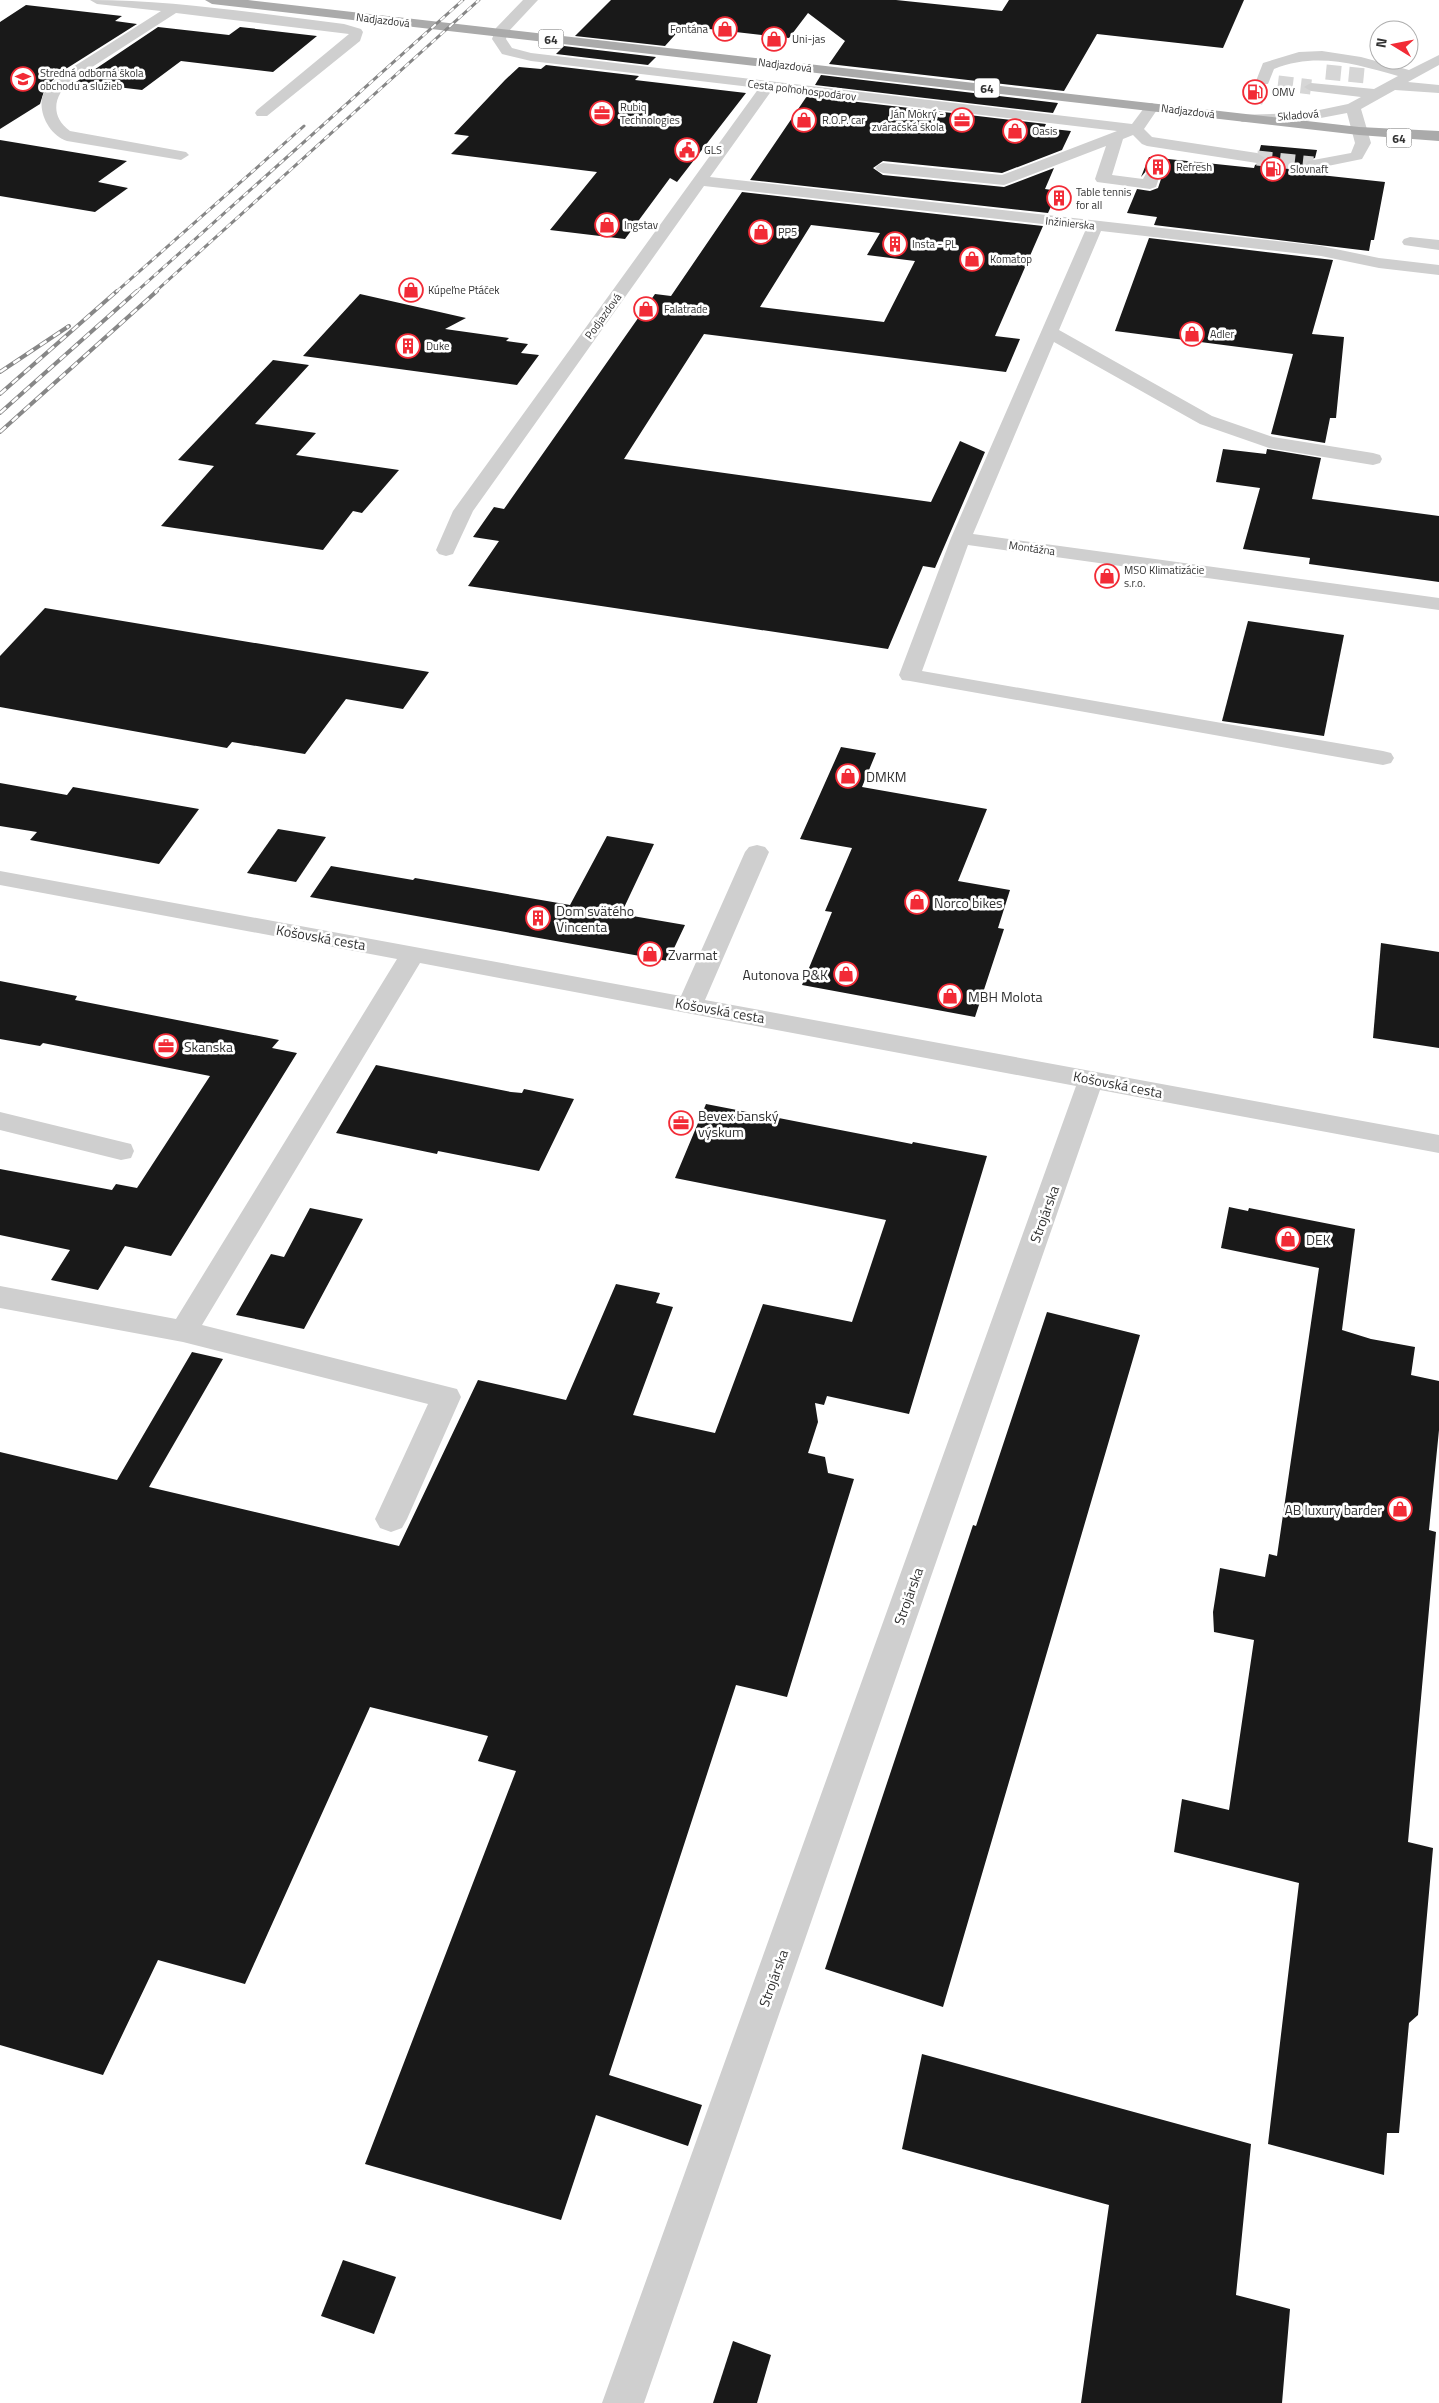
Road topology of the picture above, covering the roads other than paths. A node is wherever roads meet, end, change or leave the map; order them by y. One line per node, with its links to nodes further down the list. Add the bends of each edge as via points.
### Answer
1 (97, 0): 5 (street)
2 (212, 0): 18 (main road, Nadjazdová / 64)
3 (285, 0): 6 (street)
4 (531, 0): 13 (street, Cesta poľnohospodárov, via 501,31 499,39 507,51 531,57)
5 (175, 8): 6 (street); 27 (street, via 63,80 52,89 48,104 58,130 66,136)
6 (239, 15): 20 (street, via 344,28 357,35)
7 (1439, 60): 11 (street, Skladová)
8 (1268, 66): 9 (street); 11 (street, via 1308,55 1368,62); 12 (street, via 1262,84)
9 (1307, 70)
10 (1367, 76): 11 (street)
11 (1402, 80): 15 (street); 16 (street, Skladová)
12 (1278, 83)
13 (768, 86): 22 (street, Cesta poľnohospodárov); 32 (street, Podjazdová)
14 (1311, 87): 16 (street)
15 (1439, 89)
16 (1377, 94): 19 (street, Skladová)
17 (1255, 102): 21 (street)
18 (1152, 107): 21 (main road, Nadjazdová / 64); 22 (street)
19 (1353, 107): 21 (street, Skladová, via 1305,117); 23 (street)
20 (262, 113)
21 (1242, 118): 23 (main road, Nadjazdová / 64)
22 (1136, 130): 25 (street); 28 (street, via 1161,151)
23 (1359, 131): 24 (main road, Nadjazdová / 64); 26 (main road, Nadjazdová / 64); 29 (street, via 1363,143 1357,156)
24 (1439, 136)
25 (1116, 137): 30 (street, via 1004,180); 31 (street, via 1103,179)
26 (1439, 144)
27 (180, 155)
28 (1257, 158)
29 (1313, 164)
30 (883, 168)
31 (1151, 180)
32 (700, 181): 33 (street, Inžinierska); 40 (street, Podjazdová, via 463,511)
33 (1095, 226): 36 (street, Inžinierska, via 1321,251 1379,263); 37 (street)
34 (1410, 242): 35 (street)
35 (1439, 245)
36 (1439, 270)
37 (1049, 332): 38 (street, via 1206,420 1269,442); 39 (street)
38 (1373, 459)
39 (961, 538): 41 (street, Montážna); 42 (street, via 910,674)
40 (446, 550)
41 (1439, 604)
42 (1383, 758)
43 (757, 852): 46 (street)
44 (0, 878): 45 (street, Košovská cesta)
45 (413, 954): 46 (street, Košovská cesta); 52 (street)
46 (690, 1005): 47 (street, Košovská cesta)
47 (1091, 1079): 49 (street, Košovská cesta); 54 (street, Strojárska)
48 (0, 1121): 50 (street)
49 (1439, 1144)
50 (121, 1151)
51 (0, 1297): 52 (street)
52 (183, 1331): 53 (street, via 446,1397)
53 (391, 1519)
54 (623, 2403)

